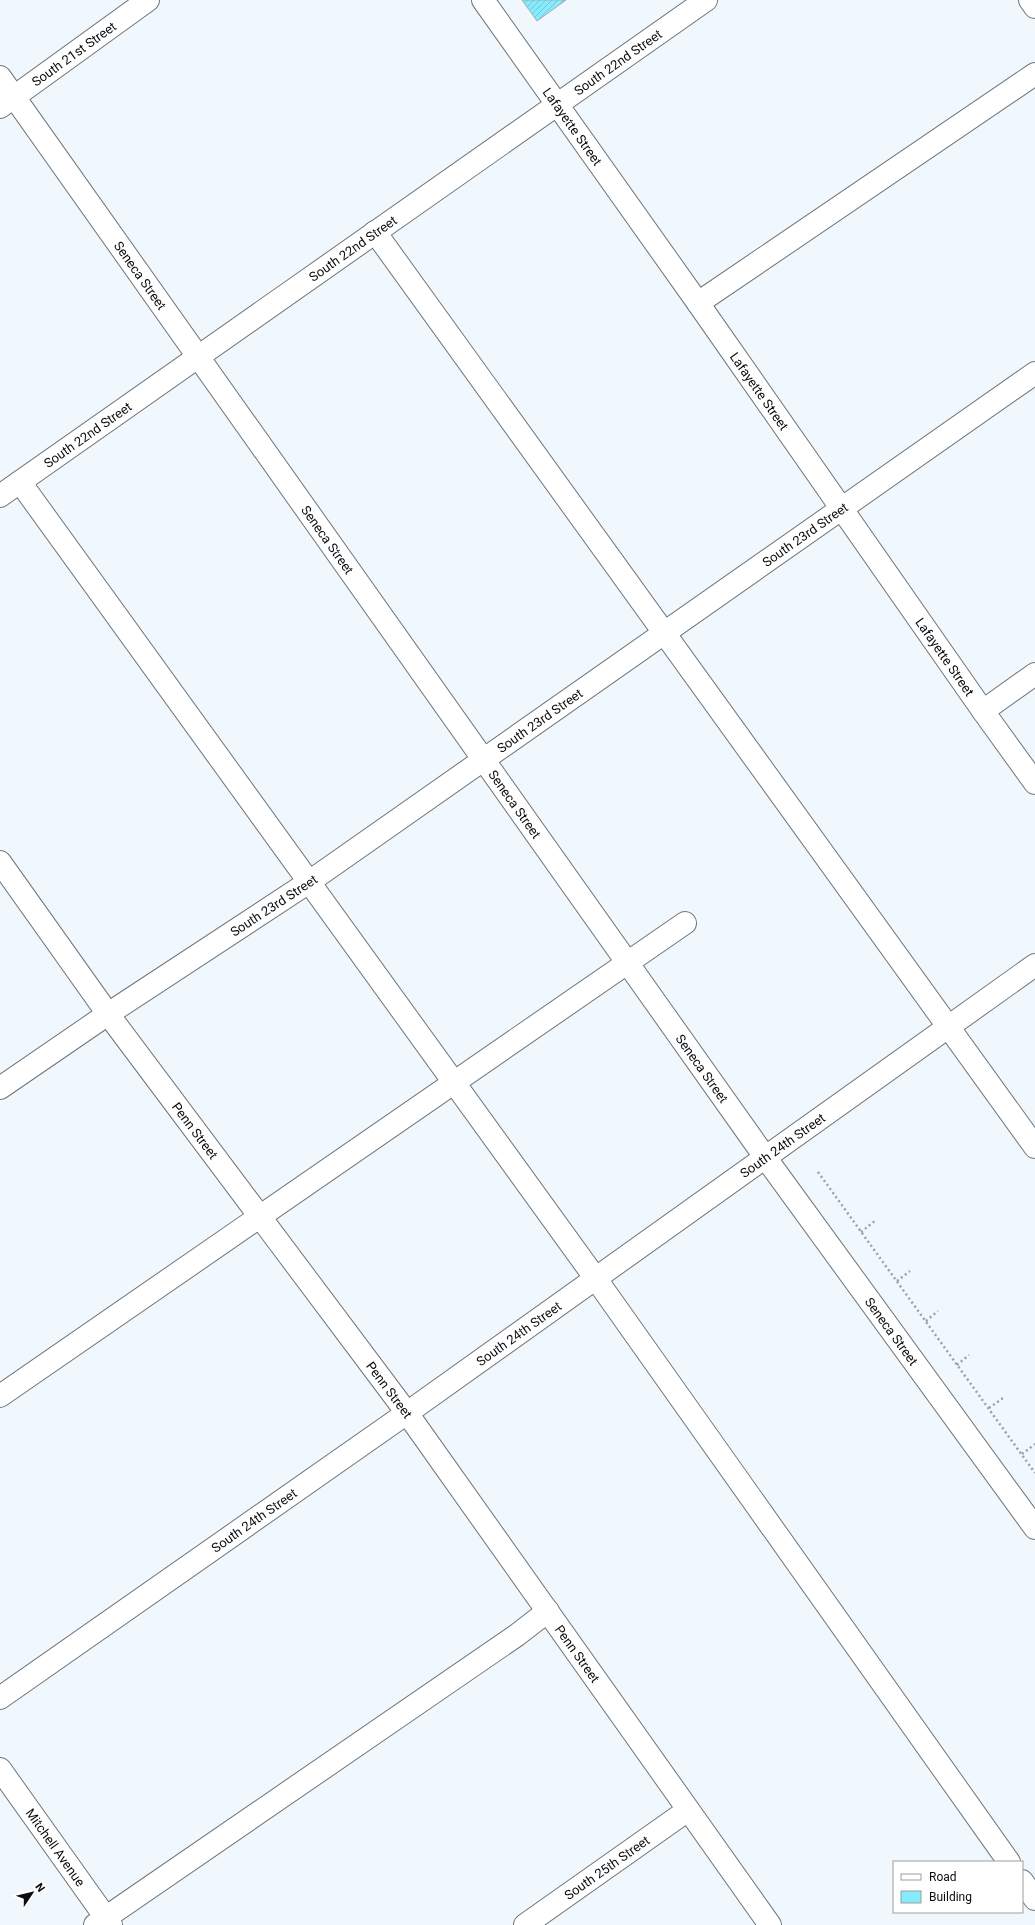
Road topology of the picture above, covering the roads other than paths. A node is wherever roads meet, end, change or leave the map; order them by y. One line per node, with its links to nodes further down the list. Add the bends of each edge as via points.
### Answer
1 (148, 0): 8 (street, South 21st Street)
2 (483, 0): 9 (street, Lafayette Street)
3 (706, 0): 9 (street, South 22nd Street)
4 (1030, 0): 5 (street)
5 (1035, 7)
6 (1035, 74): 11 (street)
7 (0, 77): 8 (street, Seneca Street)
8 (7, 102): 12 (street, Seneca Street)
9 (556, 105): 10 (street, South 22nd Street); 11 (street, Lafayette Street)
10 (375, 232): 12 (street, South 22nd Street); 17 (street)
11 (698, 303): 16 (street, Lafayette Street)
12 (198, 357): 14 (street, South 22nd Street); 20 (street, Seneca Street)
13 (1035, 373): 16 (street, South 23rd Street)
14 (20, 482): 15 (street, South 22nd Street); 23 (street)
15 (0, 496)
16 (841, 509): 17 (street, South 23rd Street); 19 (street, Lafayette Street)
17 (663, 634): 20 (street, South 23rd Street); 28 (street)
18 (1035, 674): 19 (street)
19 (983, 711): 21 (street, Lafayette Street)
20 (483, 760): 23 (street, South 23rd Street); 25 (street, Seneca Street)
21 (1035, 783)
22 (0, 862): 27 (street, Penn Street)
23 (309, 882): 27 (street, South 23rd Street); 29 (street)
24 (685, 923): 25 (street)
25 (627, 963): 29 (street); 32 (street, Seneca Street)
26 (1035, 966): 28 (street, South 24th Street)
27 (108, 1014): 30 (street, South 23rd Street); 33 (street, Penn Street)
28 (948, 1027): 31 (street); 32 (street, South 24th Street)
29 (454, 1082): 33 (street); 34 (street)
30 (0, 1088)
31 (1035, 1147)
32 (765, 1157): 34 (street, South 24th Street); 37 (street, Seneca Street)
33 (259, 1216): 35 (street); 36 (street, Penn Street)
34 (596, 1279): 36 (street, South 24th Street); 42 (street)
35 (0, 1396)
36 (406, 1414): 38 (street, Penn Street); 39 (street, South 24th Street)
37 (1035, 1528)
38 (548, 1612): 41 (street, Penn Street); 45 (street)
39 (0, 1698)
40 (0, 1769): 45 (street, Mitchell Avenue)
41 (688, 1810): 46 (street, South 25th Street); 47 (street, Penn Street)
42 (1008, 1861)
43 (1023, 1882): 44 (street)
44 (1035, 1899)
45 (104, 1922)
46 (525, 1925)
47 (770, 1925)

